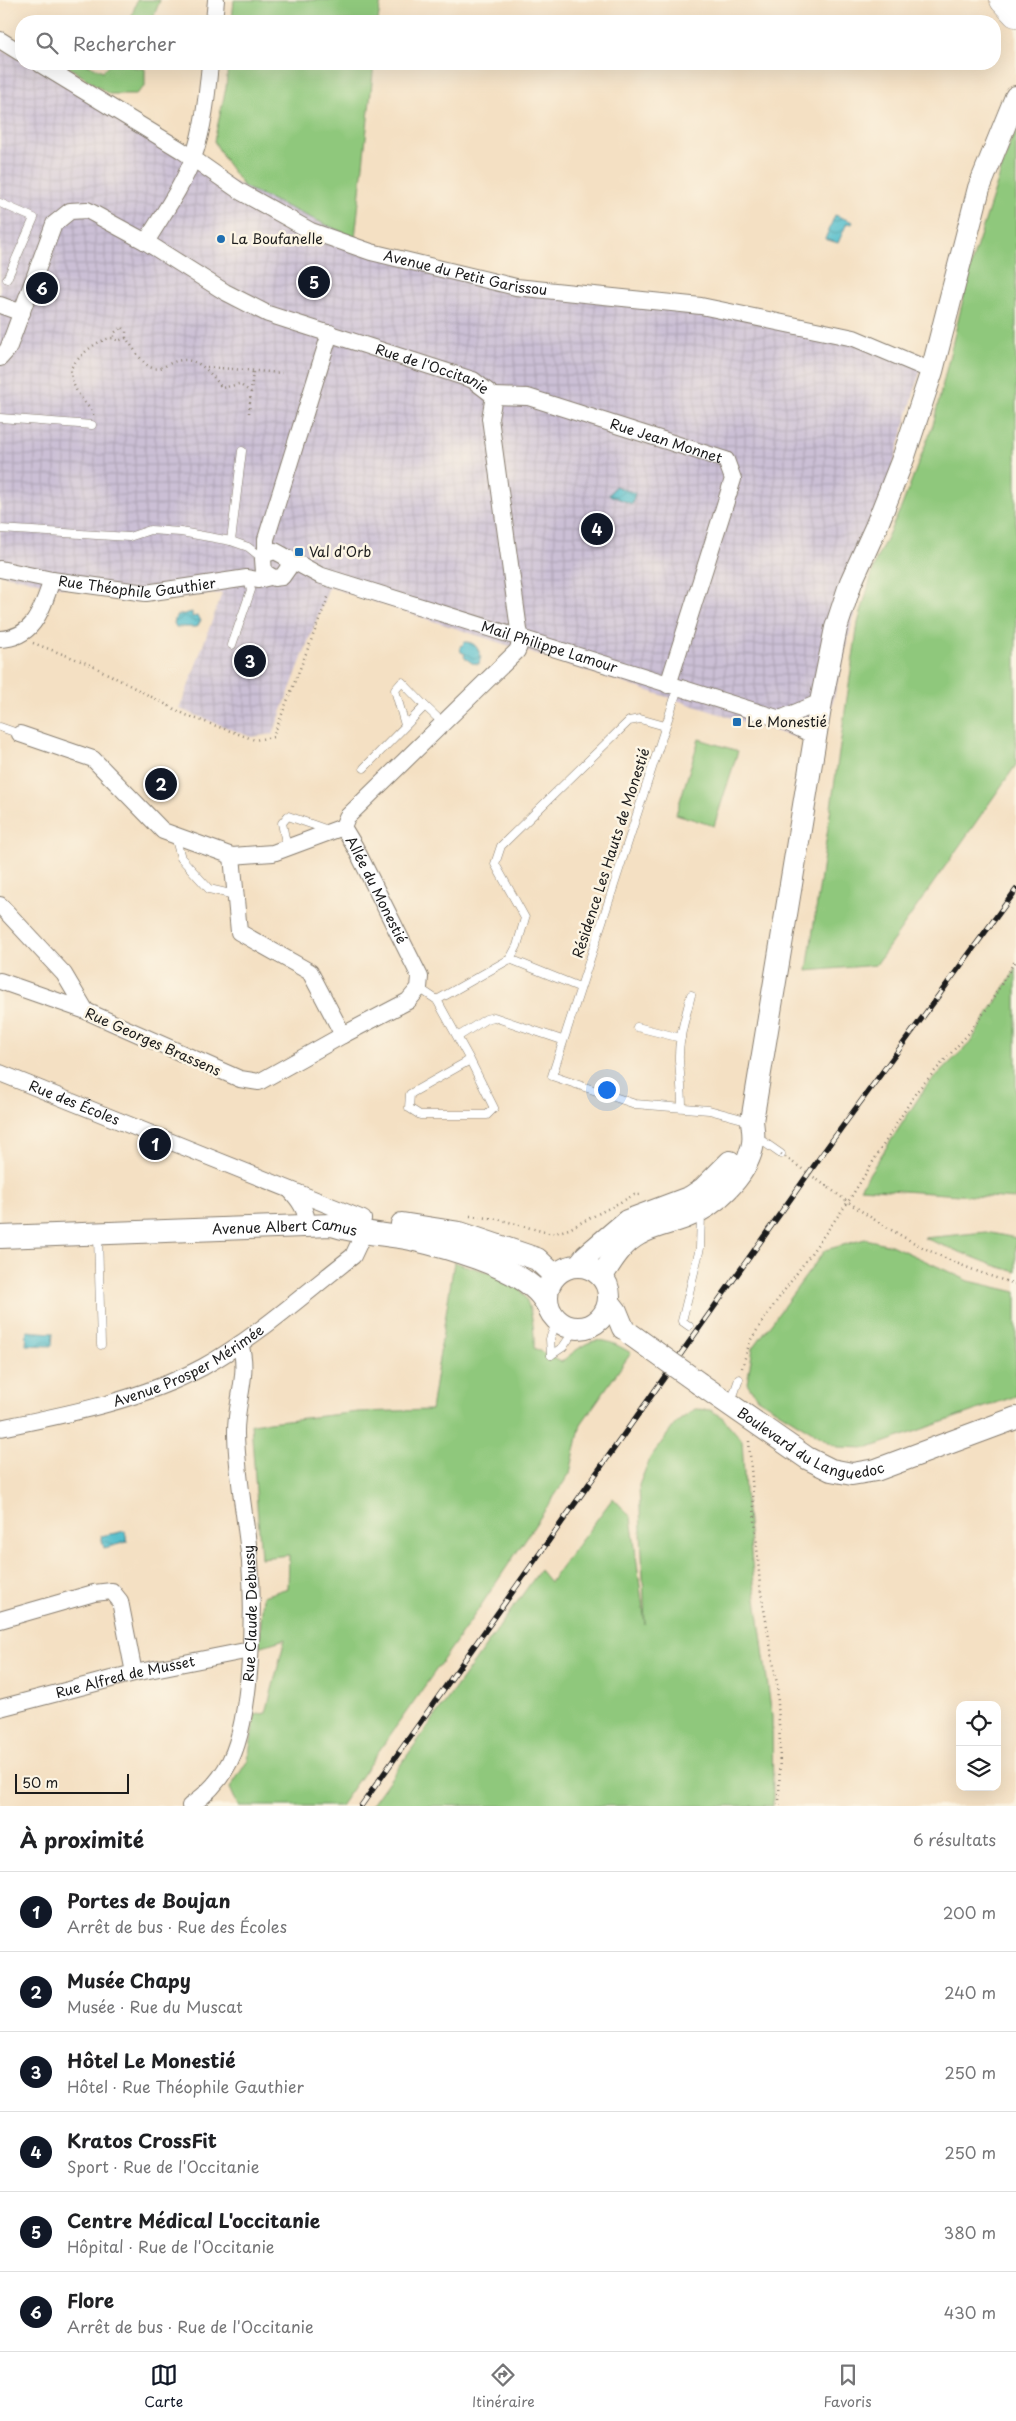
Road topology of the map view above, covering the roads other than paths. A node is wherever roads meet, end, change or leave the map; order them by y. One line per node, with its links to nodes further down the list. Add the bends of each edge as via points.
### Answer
1 (216, 0): 4 (street)
2 (1004, 0): 3 (highway)
3 (1016, 13)
4 (215, 15)
5 (0, 40): 6 (street)
6 (15, 49)
7 (50, 70): 10 (street, Avenue du Petit Garissou)
8 (209, 70): 10 (street)
9 (1016, 98): 18 (street, via 979,188)
10 (193, 159): 12 (street); 18 (street, Avenue du Petit Garissou, via 241,192 311,231 371,252 516,287 700,306 854,338)
11 (0, 203): 13 (lane, via 34,218)
12 (146, 242): 15 (street, Rue de l'Occitanie, via 87,210 70,211 54,224); 16 (street, Rue de l'Occitanie, via 225,292 268,314)
13 (7, 279)
14 (0, 305): 15 (street)
15 (22, 313): 17 (street, Rue de l'Occitanie, via 8,349)
16 (330, 333): 19 (street, Rue de l'Occitanie, via 460,375 473,380); 25 (street, via 272,521)
17 (0, 358)
18 (932, 371): 33 (street, via 904,456 848,591 836,628)
19 (494, 396): 30 (street, Rue de l'Occitanie, via 490,418); 32 (street, Rue Jean Monnet, via 528,397 726,460 733,479)
20 (0, 418): 21 (lane)
21 (92, 425)
22 (242, 452): 24 (lane)
23 (0, 529): 24 (lane, via 129,537 158,530)
24 (231, 540): 25 (lane)
25 (274, 563): 27 (street, Rue Théophile Gauthier, via 258,580); 30 (street, Mail Philippe Lamour)
26 (0, 570): 28 (street)
27 (247, 578): 28 (street, Rue Théophile Gauthier, via 146,594); 31 (lane, via 251,590)
28 (52, 580): 29 (street, Rue Théophile Gauthier, via 38,619 18,635)
29 (0, 639)
30 (522, 639): 32 (street, Mail Philippe Lamour); 36 (street, Allée du Monestié, via 517,651)
31 (232, 646)
32 (673, 686): 35 (street, Mail Philippe Lamour); 38 (lane, Résidence Les Hauts de Monestié)
33 (821, 702): 35 (street); 41 (street)
34 (425, 706): 36 (lane); 37 (lane); 37 (lane, via 402,682 395,690)
35 (780, 720): 41 (street, Mail Philippe Lamour)
36 (443, 723): 43 (street, Allée du Monestié, via 347,817)
37 (405, 725): 42 (lane)
38 (665, 726): 49 (lane, via 640,719 629,721 501,846 496,864 524,918); 51 (lane, Résidence Les Hauts de Monestié)
39 (0, 727): 40 (lane)
40 (20, 734): 44 (street, via 93,758 163,831)
41 (816, 736): 64 (street)
42 (364, 768)
43 (338, 830): 45 (street); 45 (lane, via 288,816 282,823); 52 (street, Allée du Monestié, via 355,847 420,978)
44 (175, 836): 46 (street); 47 (lane, via 181,858 209,889)
45 (287, 848): 46 (street, via 273,853)
46 (232, 856): 47 (street)
47 (235, 896): 57 (street, via 239,932 310,972)
48 (0, 905): 55 (street, via 64,974)
49 (510, 959): 51 (lane); 54 (lane)
50 (0, 981): 55 (street, Rue Georges Brassens)
51 (579, 987): 60 (lane, Résidence Les Hauts de Monestié)
52 (419, 988): 54 (lane); 57 (street, via 408,1001)
53 (690, 995): 59 (lane)
54 (437, 1000): 58 (lane)
55 (86, 1012): 57 (street, Rue Georges Brassens, via 240,1080 259,1082)
56 (637, 1027): 59 (lane)
57 (343, 1035)
58 (458, 1036): 60 (lane, via 494,1017); 61 (lane)
59 (681, 1038): 63 (lane)
60 (562, 1040): 63 (lane, Résidence Les Hauts de Monestié, via 552,1076 635,1104)
61 (470, 1060): 61 (lane, via 410,1094 409,1108 420,1115 487,1115 494,1108)
62 (0, 1073): 66 (street, Rue des Écoles)
63 (682, 1106): 64 (lane, Résidence Les Hauts de Monestié, via 709,1110)
64 (753, 1129): 65 (lane, Résidence Les Hauts de Monestié); 67 (street, via 752,1149 742,1169); 71 (street, via 716,1178 690,1196 627,1221)
65 (781, 1154)
66 (288, 1189): 68 (street, Rue des Écoles); 68 (street, via 300,1202 307,1217)
67 (702, 1210): 73 (street, via 640,1233 626,1242); 76 (lane, via 700,1248 682,1321)
68 (341, 1228): 69 (street, Avenue Albert Camus); 72 (street, via 460,1233 537,1259); 75 (street, Avenue Albert Camus, via 411,1240 485,1260 526,1281); 78 (street, Avenue Prosper Mérimée)
69 (98, 1233): 70 (street, Avenue Albert Camus); 79 (lane)
70 (0, 1237)
71 (579, 1265): 72 (street, via 562,1270); 73 (street, via 592,1268)
72 (555, 1276): 75 (street, via 547,1295)
73 (602, 1276): 74 (street, via 607,1284)
74 (609, 1302): 75 (street, via 601,1318); 77 (street, Boulevard du Languedoc)
75 (569, 1319): 77 (street, Boulevard du Languedoc)
76 (689, 1326)
77 (626, 1331): 81 (street, Boulevard du Languedoc, bridge)
78 (240, 1344): 83 (street, Avenue Prosper Mérimée, via 203,1367 133,1396); 85 (street, Rue Claude Debussy, via 244,1357 236,1433 250,1565)
79 (101, 1345)
80 (739, 1379): 81 (lane)
81 (738, 1409): 82 (street, Boulevard du Languedoc, via 807,1458 832,1470 852,1474 876,1470)
82 (1016, 1418)
83 (0, 1428)
84 (0, 1620): 86 (street, via 94,1593 112,1591 120,1601)
85 (250, 1650): 86 (street, Rue Alfred de Musset); 88 (street, Rue Claude Debussy, via 243,1721 231,1760 221,1776)
86 (134, 1673): 87 (street, Rue Alfred de Musset)
87 (0, 1708)
88 (190, 1806)

